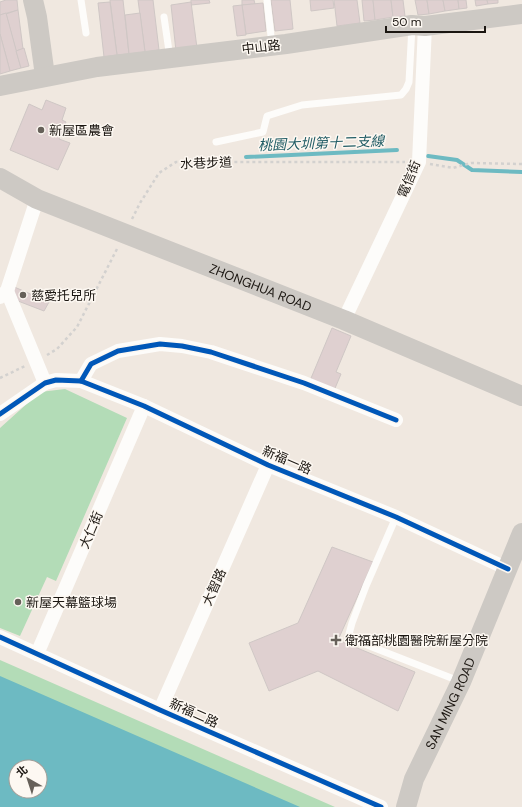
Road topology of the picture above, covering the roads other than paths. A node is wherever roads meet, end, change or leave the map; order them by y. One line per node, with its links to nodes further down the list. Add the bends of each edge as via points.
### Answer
1 (33, 0): 10 (main road)
2 (81, 0): 7 (lane)
3 (267, 0): 8 (lane)
4 (522, 14): 6 (main road, 中山路)
5 (164, 17): 9 (lane)
6 (419, 26): 8 (main road, 中山路); 12 (lane, via 410,82 401,95 302,105 267,116 263,132); 16 (street, 電信街, via 419,162)
7 (86, 33)
8 (272, 46): 9 (main road, 中山路)
9 (170, 58): 10 (main road, 中山路)
10 (45, 76): 11 (main road, 中山路)
11 (0, 86)
12 (216, 142)
13 (0, 178): 14 (main road, ZHONGHUA ROAD)
14 (37, 199): 15 (street); 16 (main road, ZHONGHUA ROAD)
15 (4, 294): 18 (street, via 36,362)
16 (344, 320): 19 (main road, ZHONGHUA ROAD)
17 (81, 381): 18 (street, 新福一路); 20 (street, 新福一路); 22 (street, via 91,364 118,351 160,344 182,346 211,352 304,383)
18 (51, 382): 21 (street)
19 (522, 396)
20 (144, 406): 23 (street, 新福一路); 28 (street, 大仁街)
21 (0, 414)
22 (396, 420)
23 (268, 465): 24 (street, 新福一路); 30 (street, 大智路)
24 (396, 517): 26 (street, 新福一路); 29 (lane, via 366,586 349,634 372,647)
25 (522, 534): 26 (main road, SAN MING ROAD)
26 (508, 569): 29 (main road, SAN MING ROAD)
27 (0, 637): 28 (street, 新福二路)
28 (37, 654): 30 (street, 新福二路)
29 (461, 682): 32 (main road, SAN MING ROAD, via 414,779)
30 (160, 710): 31 (street, 新福二路)
31 (381, 807)
32 (406, 807)

